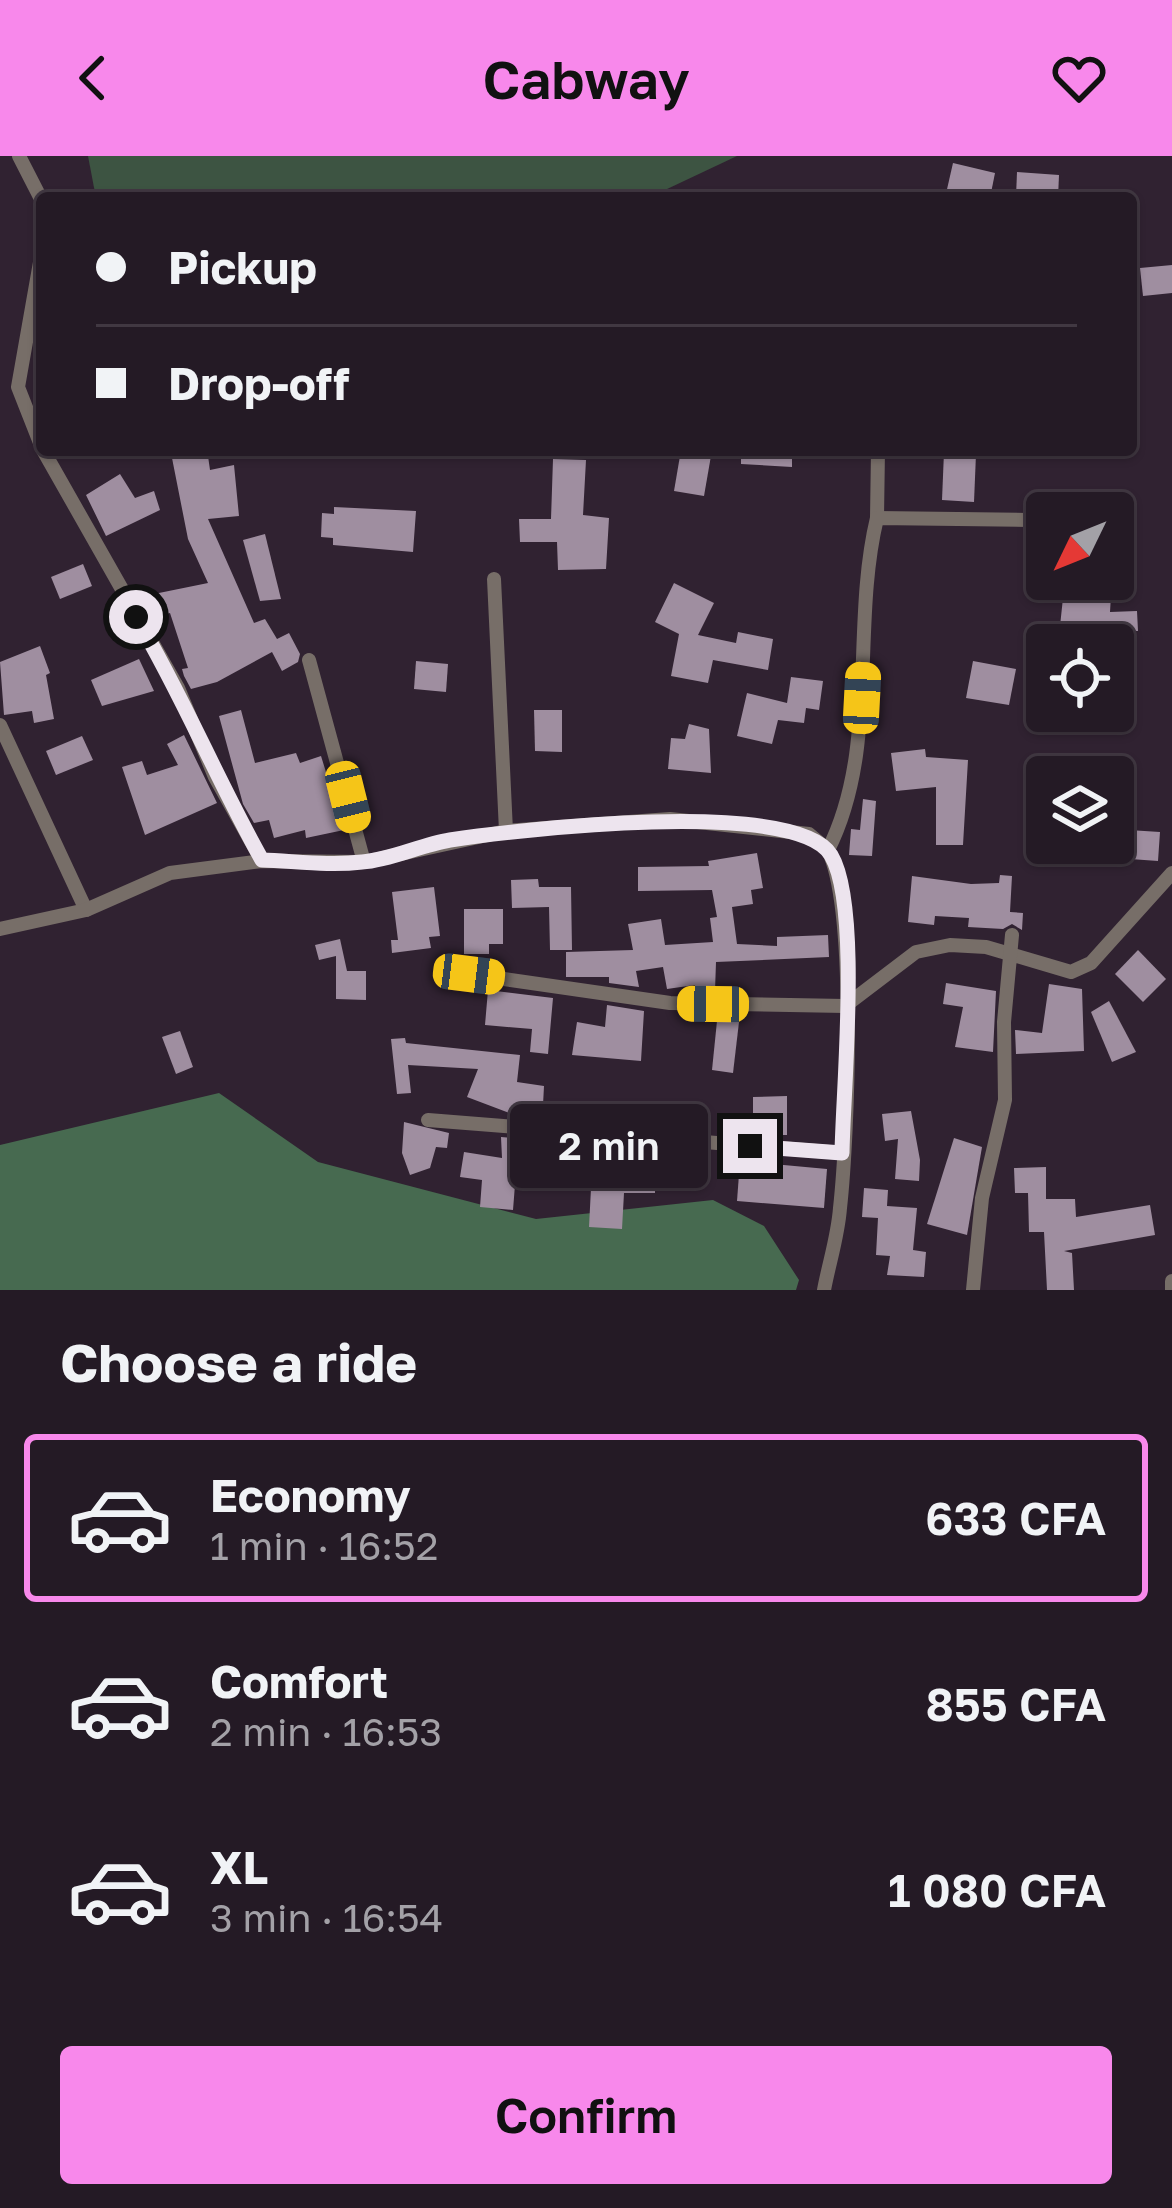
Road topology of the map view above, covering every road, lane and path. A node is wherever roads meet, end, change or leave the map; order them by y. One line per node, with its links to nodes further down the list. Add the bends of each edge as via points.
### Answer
1 (19, 156): 2 (street)
2 (37, 192)
3 (36, 285): 4 (street, via 18,387)
4 (36, 434)
5 (46, 456): 14 (street, via 178,688)
6 (878, 456): 7 (street)
7 (877, 518): 8 (street); 13 (street, via 862,698 843,822)
8 (1026, 520)
9 (494, 579): 12 (street)
10 (309, 659): 15 (street)
11 (0, 725): 17 (street)
12 (506, 831): 13 (street, via 670,819 809,834); 15 (street)
13 (828, 850): 22 (street, via 842,899)
14 (262, 860): 15 (street); 17 (street, via 170,874)
15 (364, 862)
16 (1172, 873): 20 (street, via 1091,962 1071,972)
17 (86, 910): 18 (street)
18 (0, 928)
19 (1012, 935): 20 (street)
20 (1012, 956): 22 (street, via 968,946 916,952); 26 (street, via 1005,1100 982,1198)
21 (469, 974): 22 (street, via 670,1003)
22 (845, 1006): 24 (street)
23 (428, 1120): 24 (street)
24 (842, 1153): 25 (street)
25 (824, 1290)
26 (973, 1290)

